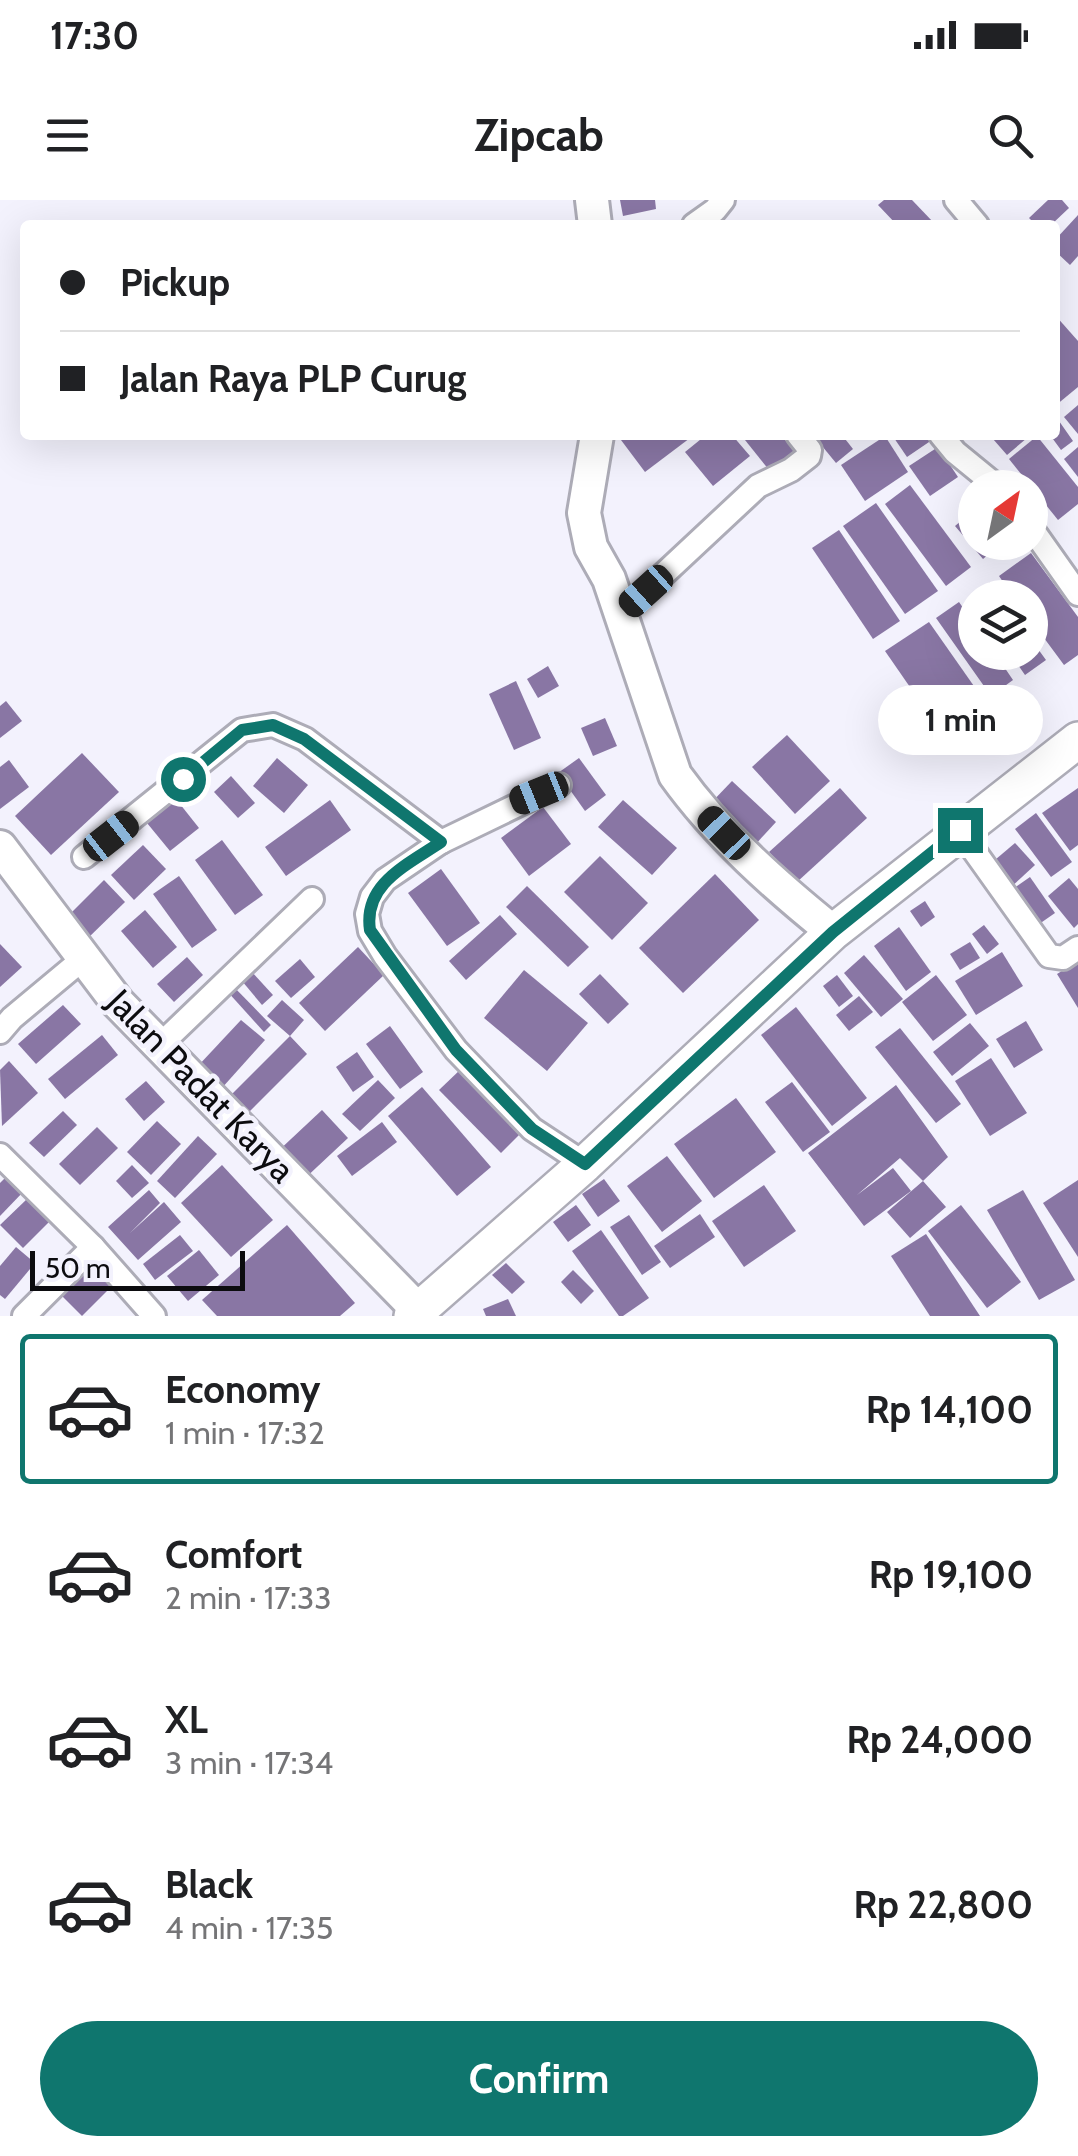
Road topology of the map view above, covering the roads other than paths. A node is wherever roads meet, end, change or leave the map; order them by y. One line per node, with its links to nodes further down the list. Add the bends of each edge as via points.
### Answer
1 (723, 200): 3 (street)
2 (956, 200): 4 (street)
3 (701, 220)
4 (973, 220)
5 (596, 440): 11 (street, via 584,513)
6 (802, 440): 11 (street, via 809,456 758,486)
7 (945, 440): 8 (street)
8 (976, 470)
9 (1048, 552): 10 (street)
10 (1078, 594)
11 (621, 614): 19 (street, via 674,775 724,833)
12 (1078, 740): 14 (main road)
13 (559, 785): 15 (street)
14 (960, 830): 19 (main road); 20 (street, via 1049,956 1062,958)
15 (441, 842): 17 (street, via 304,739 268,724 242,730); 25 (street, via 372,896 370,930 456,1050 532,1129)
16 (0, 847): 21 (street, Jalan Padat Karya)
17 (84, 857)
18 (312, 899): 23 (street)
19 (833, 932): 25 (main road)
20 (1078, 948)
21 (84, 958): 22 (street); 23 (street, Jalan Padat Karya)
22 (0, 1032)
23 (159, 1046): 27 (street, Jalan Padat Karya)
24 (0, 1155): 26 (street)
25 (585, 1164): 27 (main road)
26 (93, 1247): 28 (street); 29 (street)
27 (426, 1310)
28 (24, 1316)
29 (154, 1316)

